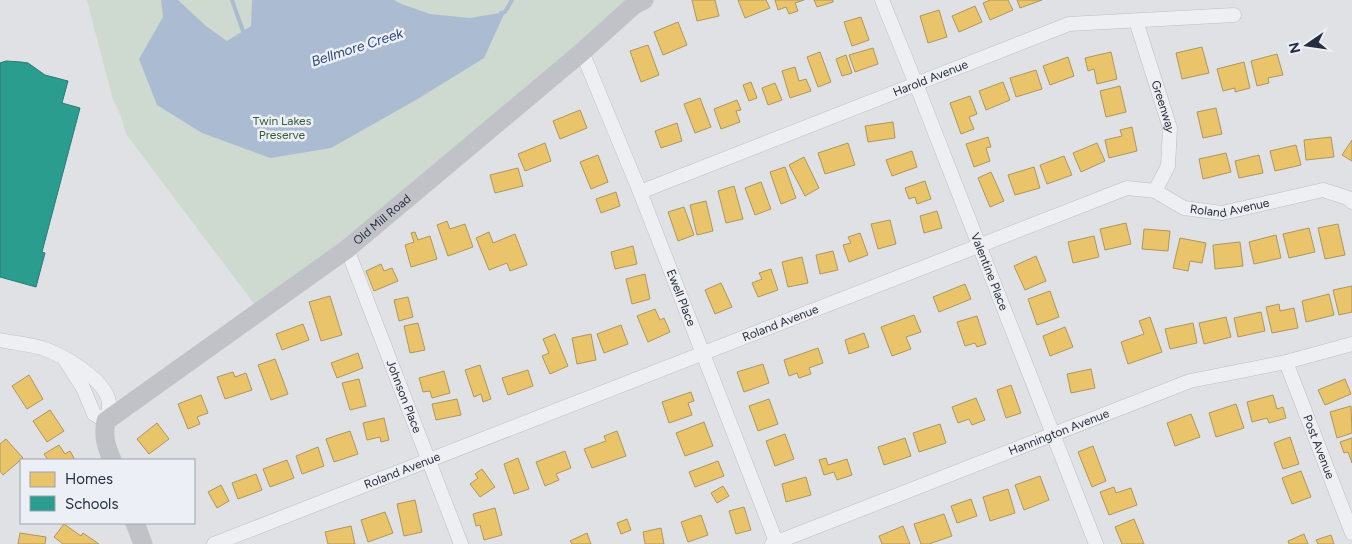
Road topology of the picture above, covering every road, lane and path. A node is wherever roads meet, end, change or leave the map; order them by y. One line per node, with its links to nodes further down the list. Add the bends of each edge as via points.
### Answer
1 (644, 0): 5 (street, Old Mill Road, via 634,5)
2 (882, 0): 6 (street, Valentine Place)
3 (1234, 16): 4 (street, Harold Avenue)
4 (1136, 21): 6 (street, Harold Avenue, via 1069,24); 7 (street, Greenway, via 1170,128 1168,166)
5 (582, 52): 8 (street, Ewell Place); 11 (street, Old Mill Road)
6 (916, 84): 8 (street, Harold Avenue); 10 (street, Valentine Place)
7 (1155, 191): 9 (street, Roland Avenue, via 1184,208 1222,213 1323,190); 10 (street, Roland Avenue, via 1127,188)
8 (640, 192): 14 (street, Ewell Place)
9 (1352, 202)
10 (979, 246): 14 (street, Roland Avenue); 17 (street, Valentine Place)
11 (347, 249): 16 (street, Old Mill Road); 19 (street, Johnson Place)
12 (0, 340): 16 (street, via 41,348 86,371 106,394 110,404)
13 (1352, 344): 15 (street, Hannington Avenue)
14 (703, 354): 19 (street, Roland Avenue); 22 (street, Ewell Place)
15 (1286, 362): 17 (street, Hannington Avenue, via 1190,381); 21 (street, Post Avenue)
16 (106, 422): 18 (street, via 105,443)
17 (1053, 435): 22 (street, Hannington Avenue); 26 (street, Valentine Place)
18 (112, 459)
19 (429, 460): 24 (street, Roland Avenue); 25 (street, Johnson Place)
20 (135, 524): 23 (street)
21 (1352, 533)
22 (776, 543)
23 (143, 544)
24 (214, 544)
25 (461, 544)
26 (1096, 544)

